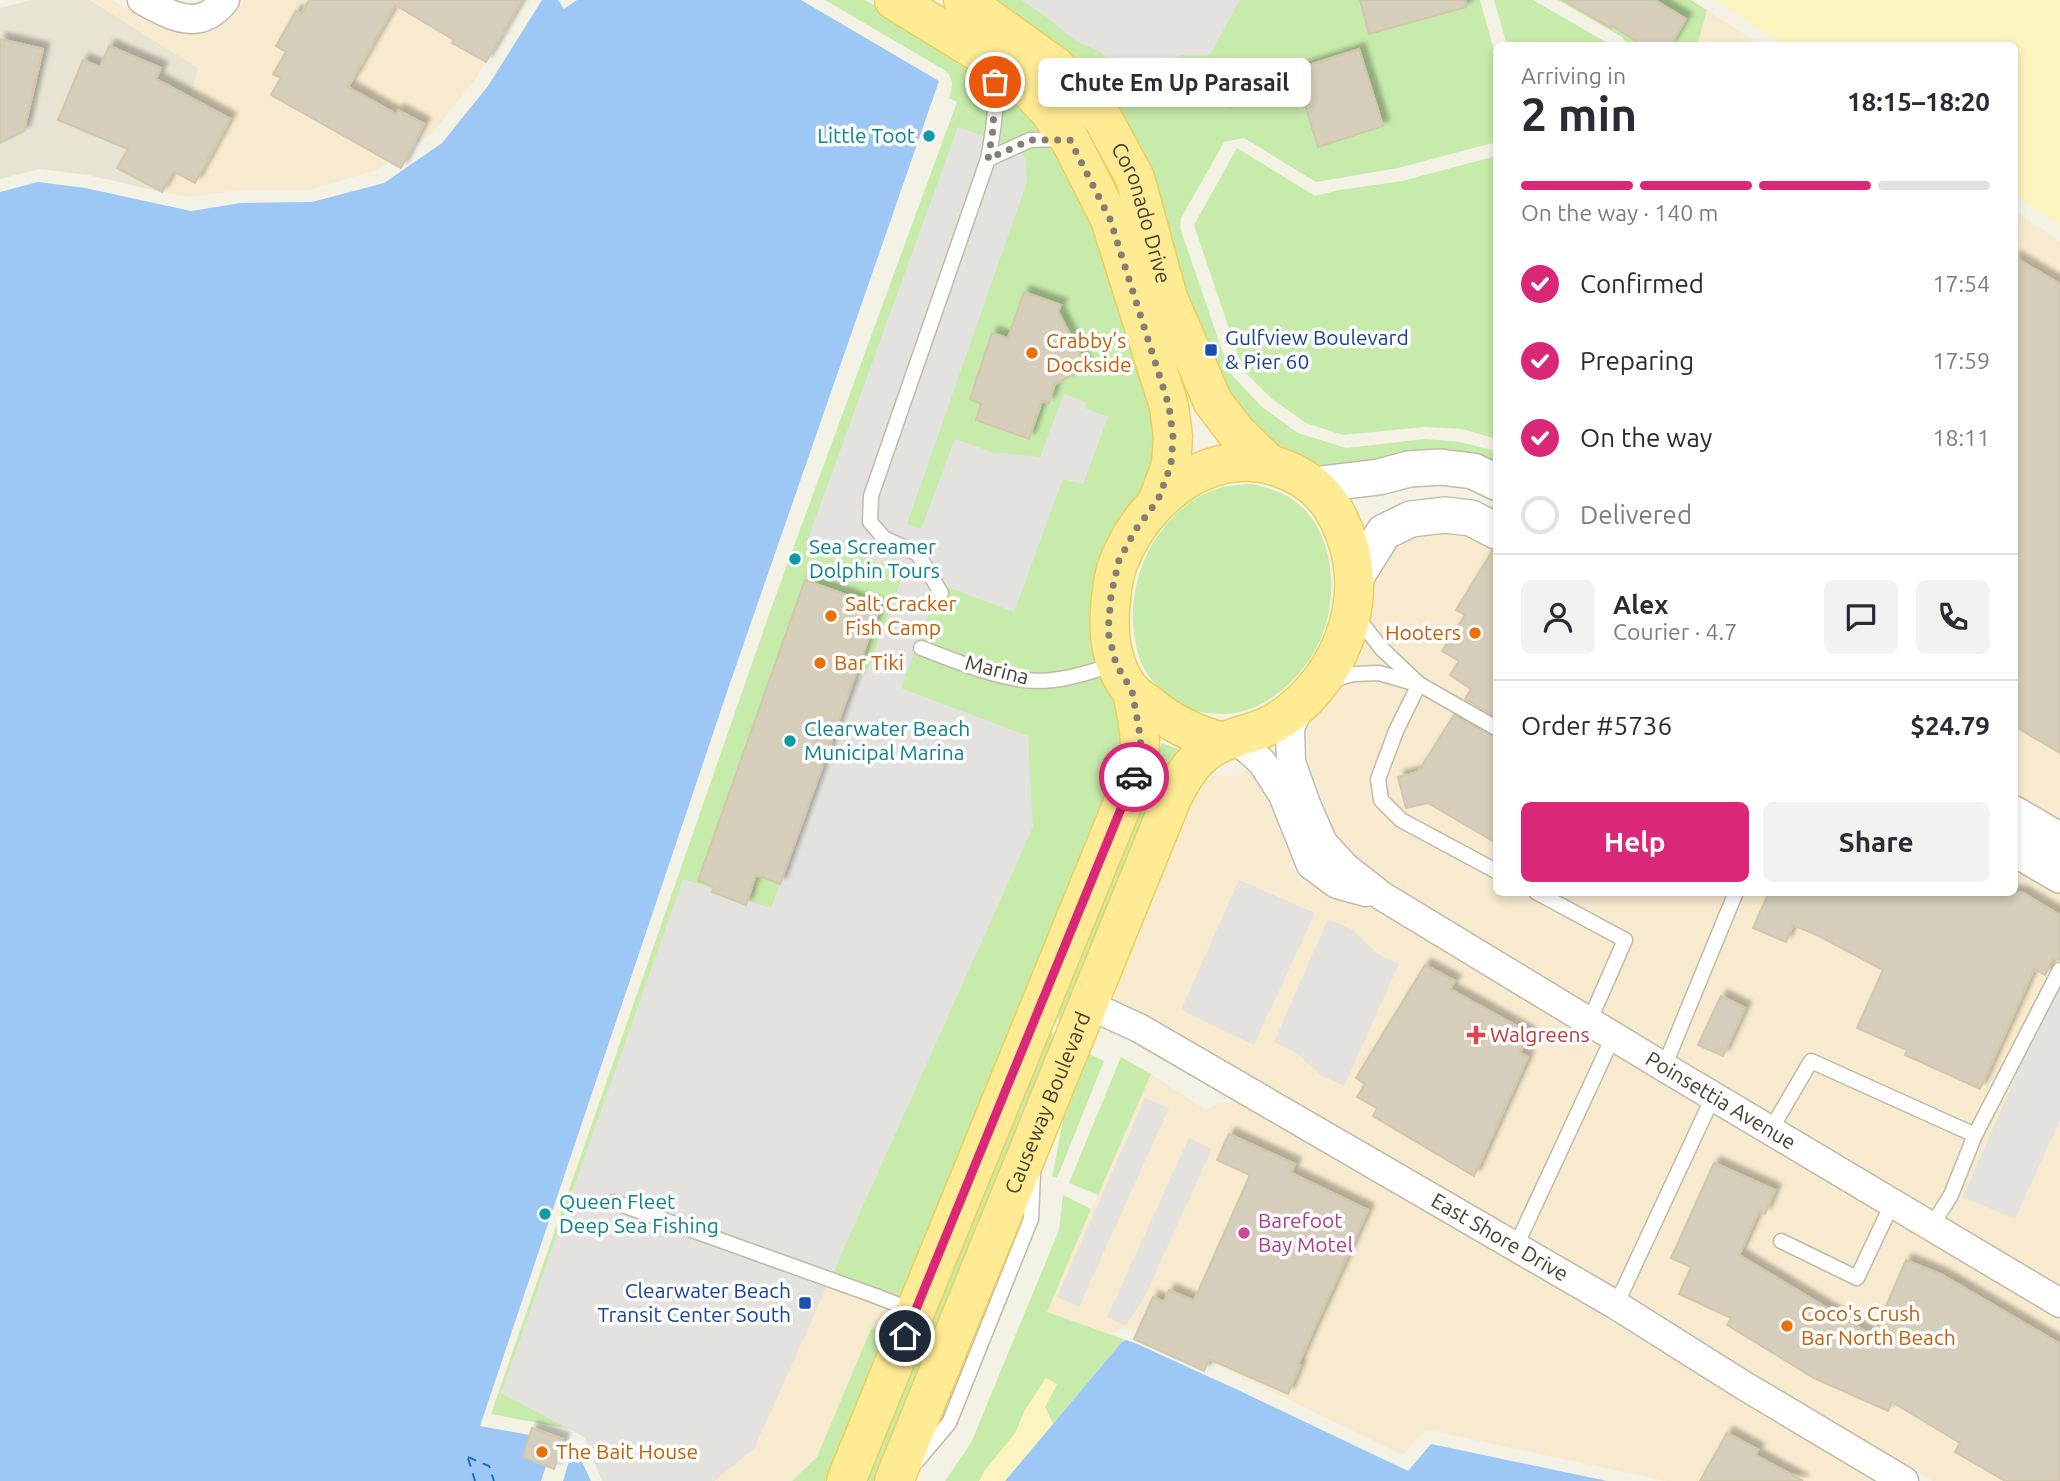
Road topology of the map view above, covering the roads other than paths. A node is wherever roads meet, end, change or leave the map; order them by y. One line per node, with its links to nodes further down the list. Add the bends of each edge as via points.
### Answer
1 (142, 0): 2 (street, via 181,19 202,18)
2 (225, 0)
3 (894, 0): 5 (main road, Coronado Drive)
4 (963, 0): 8 (main road, Coronado Drive, via 1055,66 1103,119 1135,177 1168,298 1213,402)
5 (990, 59): 6 (main road, Coronado Drive, via 1035,95); 7 (lane, via 995,105)
6 (1070, 140): 7 (lane, via 1030,140); 11 (main road, Coronado Drive, via 1110,219 1169,406 1171,465)
7 (988, 159): 13 (lane, via 871,496 870,522 884,538 918,554)
8 (1269, 464): 10 (main road); 11 (main road, via 1240,461 1212,466)
9 (1493, 481): 10 (street, via 1473,471 1440,467)
10 (1313, 485): 14 (main road, via 1328,500 1351,548)
11 (1158, 500): 16 (main road, via 1119,560 1111,595 1108,632)
12 (1493, 529): 14 (street, via 1471,518 1411,519 1384,533)
13 (941, 593)
14 (1353, 594): 17 (lane, via 1365,630); 18 (main road, via 1343,641)
15 (921, 648): 16 (lane, Marina, via 1026,681 1082,674)
16 (1124, 678): 20 (main road, via 1167,720 1193,733); 45 (main road, via 1141,747 1134,776)
17 (1419, 684): 18 (lane, via 1379,673 1353,674); 19 (lane); 24 (lane, via 1378,779 1381,800 1401,820)
18 (1311, 692): 20 (main road, Causeway Boulevard, via 1278,721); 28 (street, Poinsettia Avenue, via 1290,729 1291,761 1323,843)
19 (1493, 727)
20 (1229, 740): 28 (street, Poinsettia Avenue, via 1262,762 1283,795 1311,865 1337,884); 30 (main road, Causeway Boulevard, via 1202,754 1186,772)
21 (2018, 816): 22 (street)
22 (2060, 841)
23 (2018, 850): 25 (street)
24 (1493, 869)
25 (2060, 875)
26 (1543, 896): 31 (lane, via 1625,940)
27 (1734, 896): 33 (lane)
28 (1382, 897): 31 (street, Poinsettia Avenue)
29 (2060, 970): 36 (lane)
30 (1088, 1005): 37 (main road, Causeway Boulevard); 42 (street, East Shore Drive, via 1139,1028)
31 (1589, 1023): 32 (street, Poinsettia Avenue)
32 (1613, 1037): 33 (street, Poinsettia Avenue); 42 (lane)
33 (1664, 1068): 34 (street, Poinsettia Avenue)
34 (1713, 1097): 35 (street, Poinsettia Avenue); 44 (lane)
35 (1770, 1131): 36 (lane, via 1811,1061); 39 (street, Poinsettia Avenue)
36 (1975, 1135): 40 (lane, via 1951,1195)
37 (1036, 1136): 47 (main road, Causeway Boulevard); 48 (lane, via 1031,1219 949,1423)
38 (614, 1202): 45 (lane)
39 (1892, 1203): 40 (street, Poinsettia Avenue); 41 (lane, via 1857,1278)
40 (1931, 1227): 43 (street, Poinsettia Avenue)
41 (1781, 1241)
42 (1516, 1247): 44 (street, East Shore Drive)
43 (2060, 1303)
44 (1616, 1306): 49 (street, East Shore Drive)
45 (915, 1312): 46 (main road)
46 (846, 1481)
47 (894, 1481)
48 (900, 1481)
49 (1904, 1481)

